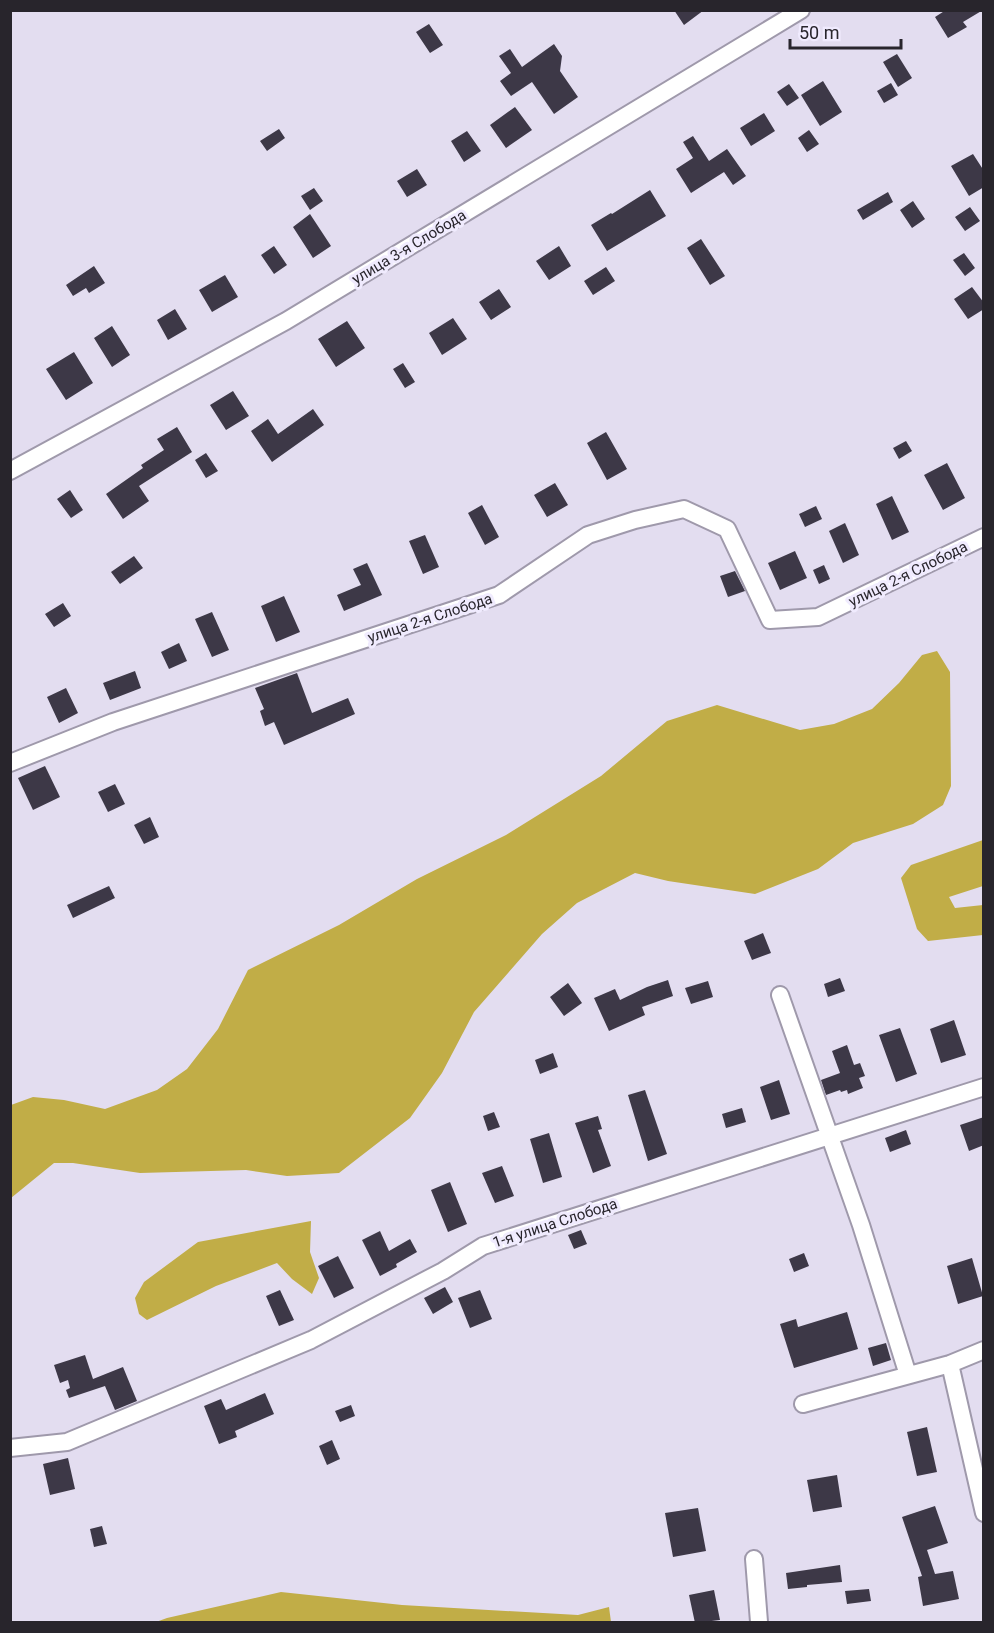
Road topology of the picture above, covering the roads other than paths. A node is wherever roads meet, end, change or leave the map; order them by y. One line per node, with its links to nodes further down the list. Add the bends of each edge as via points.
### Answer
1 (801, 10): 2 (street, улица 3-я Слобода, via 286,321)
2 (10, 471)
3 (984, 537): 4 (street, улица 2-я Слобода, via 819,617 770,620 727,529 684,509 635,520 588,535 499,595 113,722)
4 (10, 763)
5 (780, 995): 7 (street)
6 (984, 1087): 7 (street, 1-я улица Слобода)
7 (829, 1135): 10 (street); 12 (street, 1-я улица Слобода, via 483,1246 311,1340 67,1442)
8 (984, 1350): 9 (street)
9 (950, 1364): 10 (street); 13 (street)
10 (908, 1375): 11 (street)
11 (803, 1404)
12 (10, 1448)
13 (984, 1513)
14 (754, 1559): 15 (street)
15 (759, 1623)

